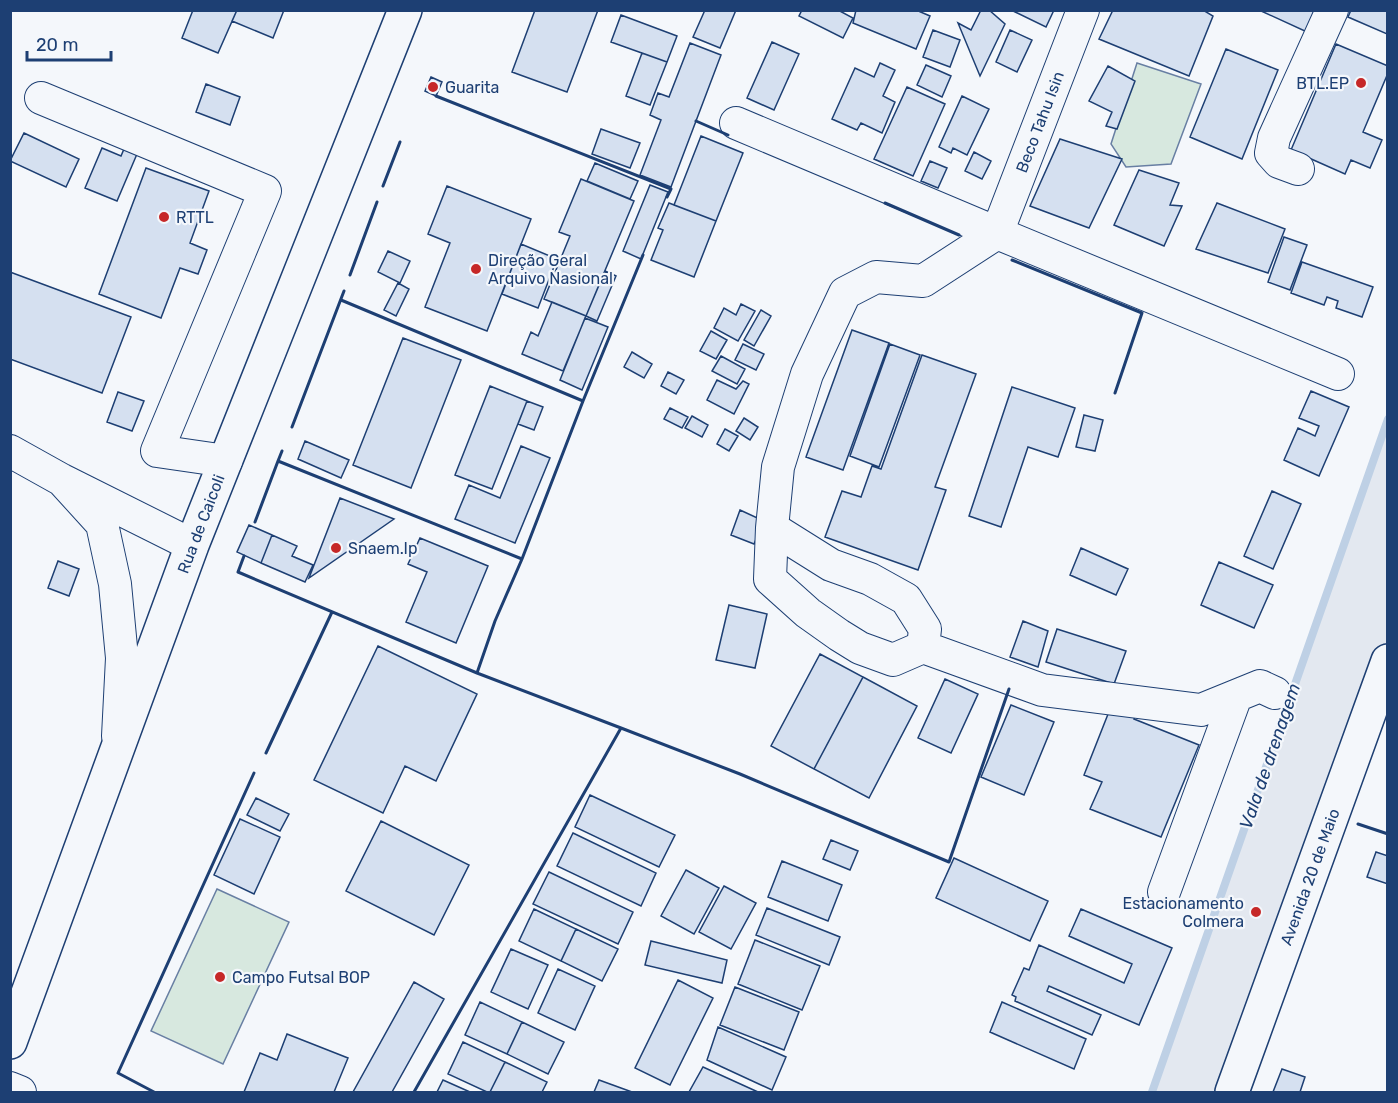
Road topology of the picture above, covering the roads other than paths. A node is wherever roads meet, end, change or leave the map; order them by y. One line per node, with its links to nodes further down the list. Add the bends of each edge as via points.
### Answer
1 (405, 10): 10 (main road, Rua de Caicoli)
2 (1083, 10): 7 (street, Beco Tahu Isin)
3 (1332, 10): 6 (street, via 1274,138 1271,153 1279,162)
4 (41, 98): 10 (street, via 266,191 157,451)
5 (736, 123): 7 (street)
6 (1298, 169)
7 (997, 233): 8 (street); 12 (street, via 923,280 876,277 845,293 807,374 778,467)
8 (1338, 374)
9 (10, 451): 11 (street)
10 (226, 461): 13 (main road, Rua de Caicoli)
11 (62, 480): 13 (street); 18 (street, via 102,524 114,584 122,658)
12 (772, 528): 14 (street, via 831,565 870,579 906,599 925,629); 14 (street, via 770,579 808,613 860,648 893,660)
13 (192, 545): 18 (main road, Rua de Caicoli)
14 (923, 647): 17 (street, via 1042,690 1201,710)
15 (1388, 661): 23 (main road, Avenida 20 de Maio)
16 (1275, 693): 17 (street, via 1260,686)
17 (1236, 696): 19 (street)
18 (118, 746): 20 (main road, Rua de Caicoli)
19 (1164, 892)
20 (10, 1042)
21 (10, 1088): 22 (street)
22 (20, 1092)
23 (1232, 1092)

